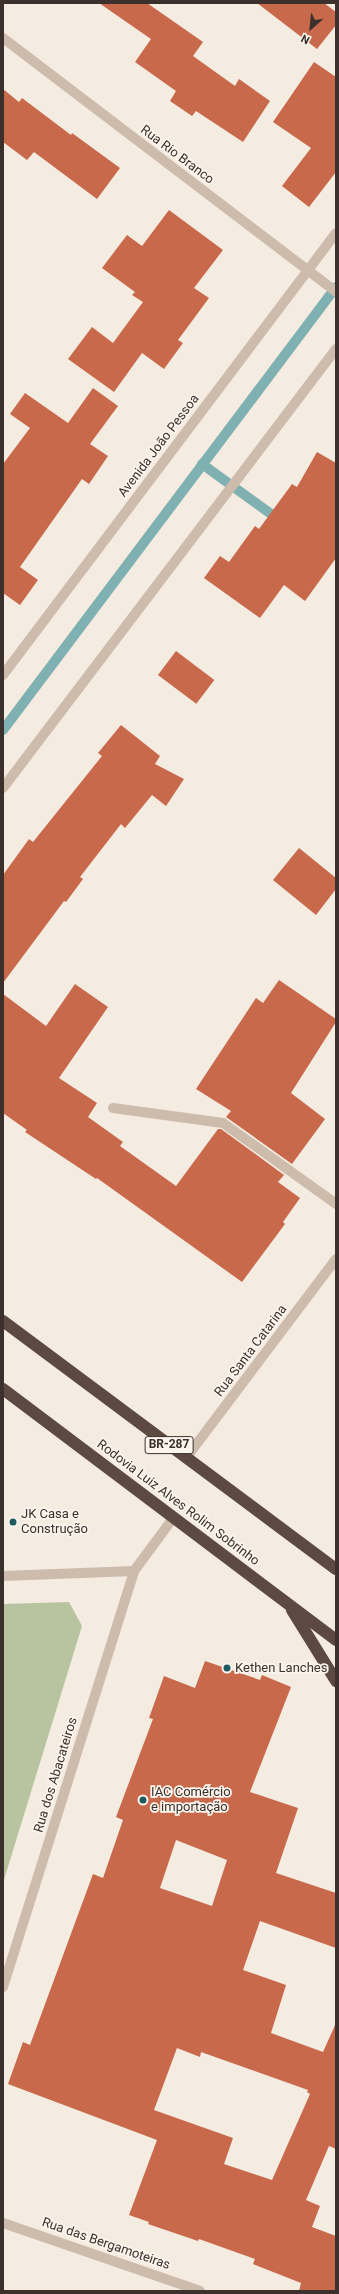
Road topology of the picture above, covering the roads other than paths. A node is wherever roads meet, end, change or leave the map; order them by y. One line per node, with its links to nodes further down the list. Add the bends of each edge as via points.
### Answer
1 (3, 38): 3 (street, Rua Rio Branco)
2 (336, 233): 3 (street, Avenida João Pessoa)
3 (308, 271): 4 (street, Rua Rio Branco); 6 (street, Avenida João Pessoa)
4 (336, 292)
5 (336, 349): 7 (street)
6 (3, 675)
7 (3, 788)
8 (113, 1108): 9 (street, via 223,1123)
9 (336, 1204)
10 (336, 1259): 13 (street, Rua Santa Catarina)
11 (3, 1321): 13 (highway, BR-287)
12 (3, 1389): 14 (highway, Rodovia Luiz Alves Rolim Sobrinho)
13 (186, 1458): 15 (highway, BR-287)
14 (174, 1517): 16 (street, Rua dos Abacateiros); 18 (highway, Rodovia Luiz Alves Rolim Sobrinho)
15 (336, 1569)
16 (134, 1571): 17 (street); 21 (street, Rua dos Abacateiros)
17 (3, 1576)
18 (289, 1606): 19 (highway, Rodovia Luiz Alves Rolim Sobrinho); 20 (highway)
19 (336, 1640)
20 (336, 1681)
21 (3, 1987)
22 (3, 2222): 23 (street, Rua das Bergamoteiras)
23 (200, 2291)

